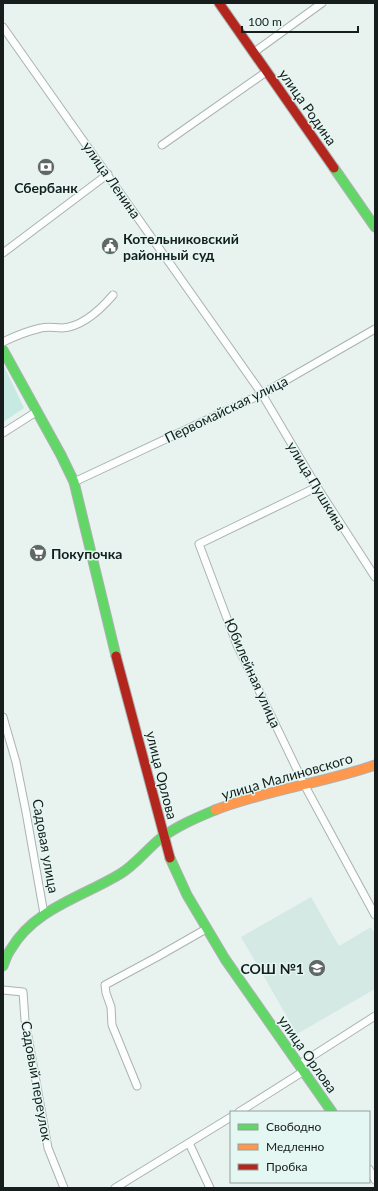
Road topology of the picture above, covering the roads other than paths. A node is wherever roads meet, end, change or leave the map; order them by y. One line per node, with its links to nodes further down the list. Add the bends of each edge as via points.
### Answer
1 (219, 3): 4 (street, улица Родина)
2 (322, 3): 4 (street)
3 (3, 27): 7 (street, улица Ленина)
4 (253, 53): 5 (street, улица Родина)
5 (266, 72): 6 (street); 8 (street, улица Родина)
6 (162, 145)
7 (108, 174): 9 (street); 14 (street, улица Ленина)
8 (375, 227)
9 (3, 253)
10 (113, 295): 12 (street, via 93,315 76,324 63,328 39,328)
11 (375, 329): 14 (street, Первомайская улица)
12 (3, 342)
13 (3, 350): 15 (street, улица Орлова)
14 (262, 394): 17 (street, Первомайская улица); 18 (street, улица Пушкина)
15 (36, 412): 16 (street); 17 (street, улица Орлова)
16 (3, 433)
17 (74, 482): 23 (street, улица Орлова, via 105,614)
18 (317, 487): 19 (street, улица Пушкина); 22 (street, Юбилейная улица, via 199,544 237,645)
19 (375, 577)
20 (3, 717): 24 (street, Садовая улица, via 19,776)
21 (375, 765): 22 (street, улица Малиновского)
22 (305, 786): 23 (street, улица Малиновского, via 238,802 181,826); 25 (street, Юбилейная улица)
23 (163, 837): 24 (street, улица Малиновского, via 121,874); 26 (street, улица Орлова, via 170,862)
24 (44, 914): 27 (street, Садовая улица, via 22,934)
25 (375, 915)
26 (206, 929): 30 (street, улица Орлова, via 225,962); 31 (street, via 105,985 111,1007 112,1025)
27 (3, 966)
28 (3, 990): 38 (street, Садовый переулок, via 23,992 48,1148)
29 (375, 1016): 30 (street)
30 (302, 1068): 32 (street); 33 (street, улица Орлова)
31 (137, 1086)
32 (239, 1111)
33 (331, 1111)
34 (230, 1118): 35 (street)
35 (189, 1143): 39 (street); 40 (street)
36 (370, 1171): 37 (street)
37 (375, 1180)
38 (64, 1188)
39 (115, 1188)
40 (210, 1188)

